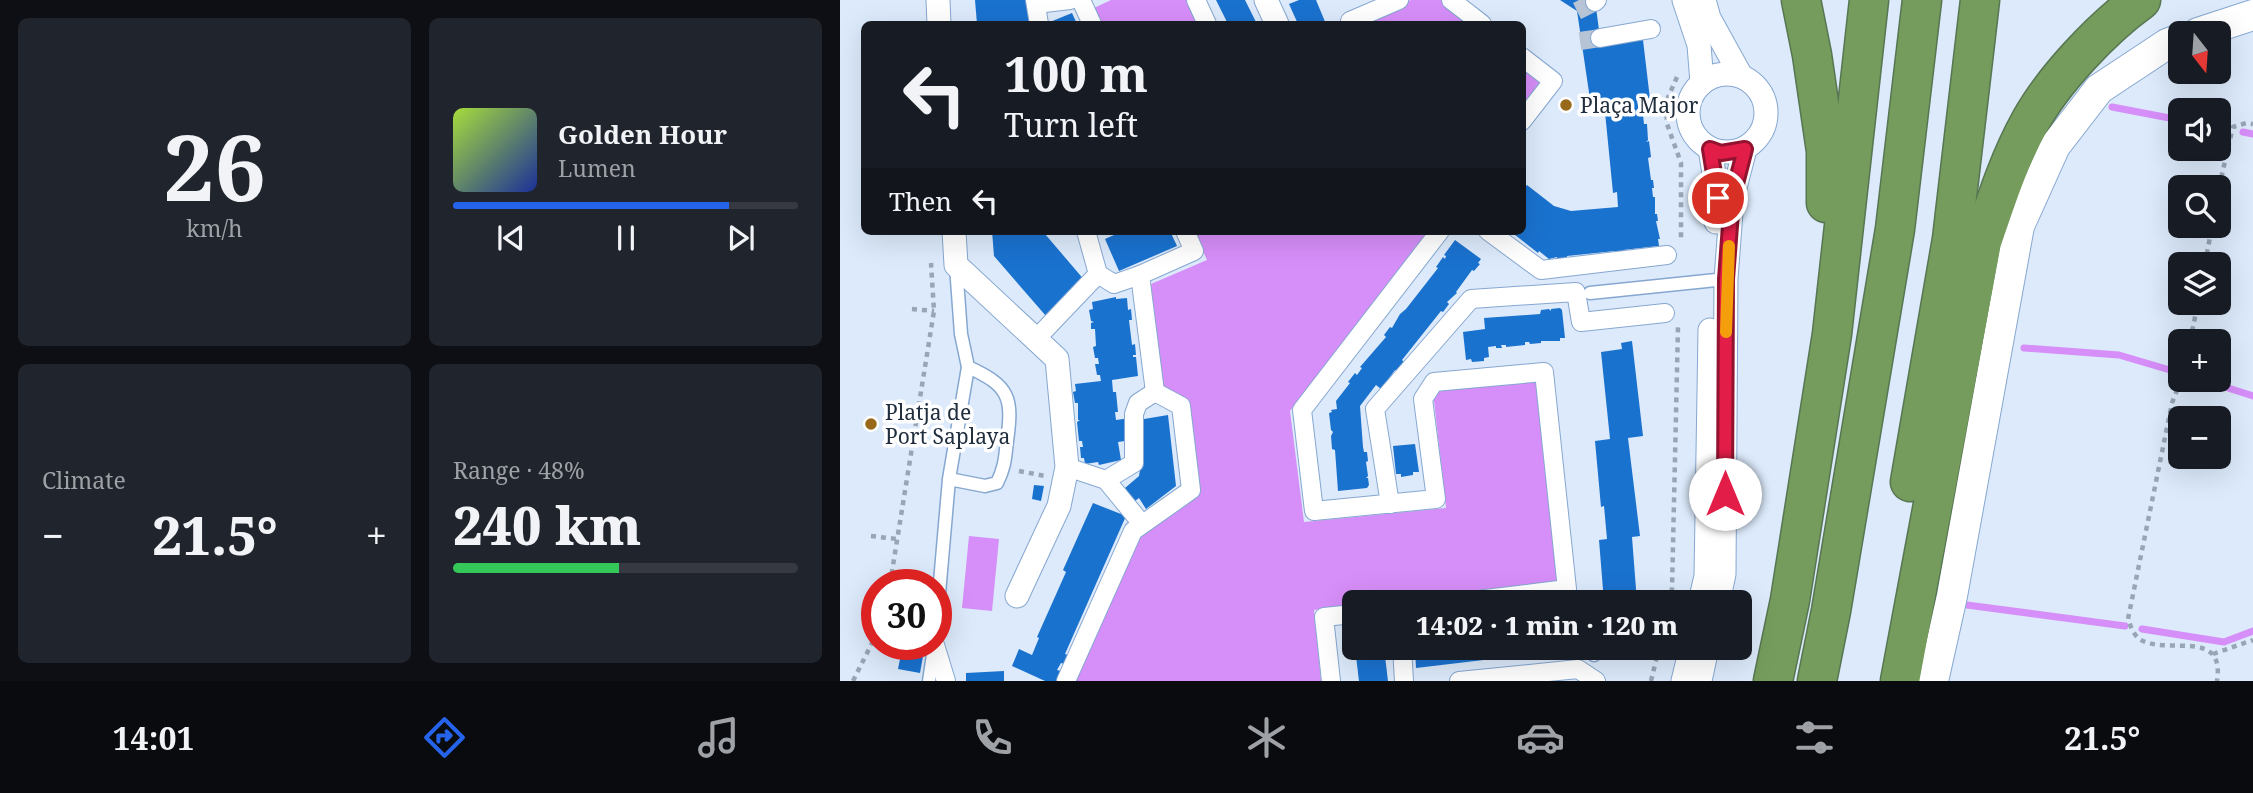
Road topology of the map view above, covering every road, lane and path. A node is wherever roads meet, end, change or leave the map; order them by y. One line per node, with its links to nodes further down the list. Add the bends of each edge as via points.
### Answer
1 (937, 0): 18 (street)
2 (1070, 0): 16 (street)
3 (1081, 0): 20 (street)
4 (1196, 0): 21 (street)
5 (1266, 0): 22 (street)
6 (1399, 0): 23 (street)
7 (1451, 0): 24 (street)
8 (1684, 0): 32 (street, via 1699,45)
9 (1704, 0): 31 (street)
10 (1787, 0): 29 (highway)
11 (1801, 0): 29 (highway)
12 (1869, 0): 53 (highway)
13 (1922, 0): 94 (highway, via 1895,229)
14 (1980, 0): 95 (highway, via 1952,239)
15 (2141, 0): 96 (highway, via 2073,62 2030,121 2003,181 1982,242)
16 (1035, 2): 19 (street)
17 (2253, 15): 25 (street)
18 (939, 21)
19 (1038, 21)
20 (1091, 21)
21 (1206, 21)
22 (1276, 21)
23 (1350, 21)
24 (1478, 21)
25 (2231, 22)
26 (1651, 29): 27 (street)
27 (1600, 38)
28 (2168, 44): 97 (street, via 2099,89 2055,146 2019,226)
29 (1812, 55): 53 (highway, via 1826,150 1825,242)
30 (1526, 60): 33 (street, via 1553,81)
31 (1741, 76): 32 (street, via 1720,75); 36 (street, via 1761,93 1766,104 1763,130)
32 (1702, 83): 35 (street, via 1693,93 1688,118 1699,141)
33 (1526, 116)
34 (2253, 124): 37 (path, via 2233,127)
35 (1710, 149): 36 (street, via 1721,153); 48 (street, via 1718,198)
36 (1745, 149): 48 (street)
37 (2222, 175)
38 (954, 235): 45 (street)
39 (1087, 235): 46 (street)
40 (1187, 235): 47 (street, via 1194,251)
41 (1437, 235): 62 (street, via 1302,410 1314,511)
42 (1493, 235): 44 (street, via 1541,270)
43 (930, 255): 51 (path)
44 (1667, 255)
45 (956, 265): 54 (street); 55 (lane)
46 (1098, 274): 47 (street, via 1114,284); 54 (street)
47 (1140, 275): 56 (street)
48 (1719, 280): 49 (lane); 69 (street); 70 (street, via 1724,574)
49 (1590, 293)
50 (912, 309): 51 (path)
51 (934, 311): 65 (path)
52 (1665, 313): 62 (street, via 1581,321 1576,292 1471,299 1375,409)
53 (1832, 334): 93 (highway)
54 (1035, 340): 59 (street, via 1057,359)
55 (968, 367): 58 (lane, via 990,377 1009,401); 60 (lane)
56 (1155, 391): 61 (street, via 1139,403 1134,414 1134,463); 63 (street, via 1181,406 1191,490)
57 (2176, 392): 74 (path, via 2128,619 2141,641 2203,647)
58 (1004, 469): 59 (path); 60 (lane, via 997,483 985,486)
59 (1066, 473): 61 (street); 71 (street, via 1059,506)
60 (950, 479): 67 (lane)
61 (1106, 480): 63 (street)
62 (1390, 503): 68 (street, via 1436,499 1423,399 1434,382 1544,372 1567,589)
63 (1142, 524): 85 (street, via 1133,531)
64 (871, 536): 65 (path)
65 (897, 539): 66 (path)
66 (892, 569)
67 (942, 569)
68 (1559, 590)
69 (1703, 590)
70 (1721, 590)
71 (1017, 596)
72 (1342, 615): 86 (street, via 1324,617)
73 (2253, 640): 74 (path)
74 (2213, 654): 98 (path, via 2220,667)
75 (864, 660): 82 (path)
76 (932, 660): 83 (lane)
77 (940, 660): 84 (street)
78 (1403, 660): 87 (street)
79 (1656, 660): 90 (path)
80 (1687, 660): 91 (street)
81 (1704, 660): 92 (street)
82 (853, 681)
83 (929, 681)
84 (946, 681)
85 (1066, 681)
86 (1332, 681)
87 (1405, 681)
88 (1459, 681): 89 (street, via 1578,669)
89 (1596, 681)
90 (1651, 681)
91 (1683, 681)
92 (1700, 681)
93 (1773, 681)
94 (1817, 681)
95 (1876, 681)
96 (1900, 681)
97 (1933, 681)
98 (2217, 681)

